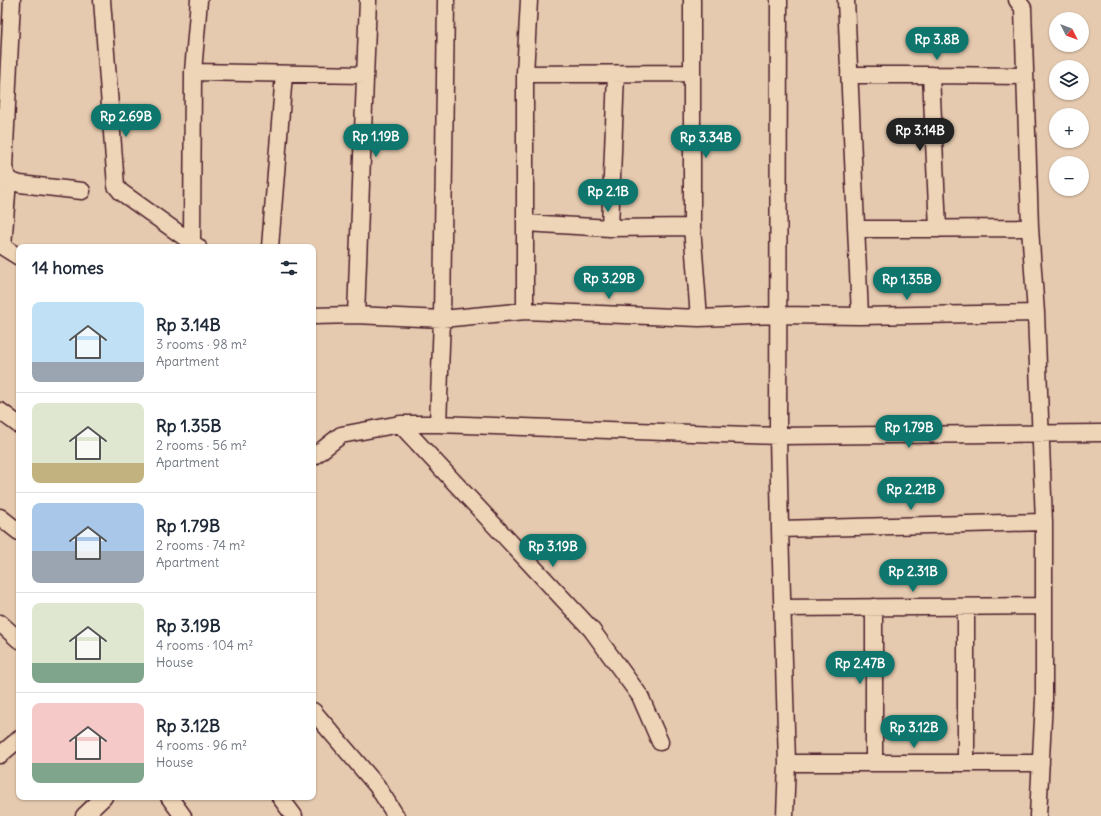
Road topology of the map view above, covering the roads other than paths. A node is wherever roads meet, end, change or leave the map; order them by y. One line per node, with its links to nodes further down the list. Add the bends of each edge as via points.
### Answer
1 (12, 0): 20 (street)
2 (102, 0): 30 (street, via 116,186)
3 (198, 0): 11 (street)
4 (368, 0): 16 (street)
5 (446, 0): 41 (street)
6 (529, 0): 14 (street)
7 (692, 0): 12 (street)
8 (779, 0): 37 (street)
9 (846, 0): 17 (street)
10 (1017, 0): 19 (street, via 1023,8)
11 (193, 72): 13 (street); 30 (street)
12 (692, 73): 15 (street); 25 (street)
13 (284, 74): 16 (street); 31 (street)
14 (525, 74): 15 (street); 24 (street)
15 (616, 74): 26 (street)
16 (365, 75): 36 (street)
17 (849, 75): 18 (street); 28 (street)
18 (931, 75): 19 (street); 29 (street)
19 (1025, 76): 27 (street)
20 (4, 84): 21 (street)
21 (2, 150): 22 (street)
22 (8, 180): 23 (street, via 20,184); 32 (street)
23 (82, 191)
24 (525, 223): 26 (street); 34 (street)
25 (692, 227): 26 (street); 40 (street)
26 (610, 228)
27 (1030, 228): 29 (street); 35 (street)
28 (856, 229): 29 (street); 39 (street)
29 (938, 229)
30 (195, 244)
31 (270, 244)
32 (2, 249): 33 (street)
33 (16, 256)
34 (525, 311): 40 (street); 41 (street)
35 (1036, 313): 39 (street); 47 (street)
36 (356, 315): 38 (street); 41 (street)
37 (778, 315): 39 (street); 40 (street); 48 (street)
38 (316, 316)
39 (860, 316)
40 (699, 318)
41 (442, 319): 45 (street)
42 (0, 411): 43 (street)
43 (16, 423)
44 (400, 424): 45 (street); 49 (street, via 341,436); 62 (street, via 591,629 640,696)
45 (438, 424): 48 (street)
46 (1101, 433): 47 (street)
47 (1041, 434): 48 (street); 51 (street)
48 (778, 436): 52 (street)
49 (316, 454)
50 (0, 517): 53 (street)
51 (1044, 522): 52 (street); 54 (street)
52 (780, 529): 57 (street)
53 (16, 530)
54 (1044, 606): 56 (street); 67 (street)
55 (874, 607): 56 (street); 57 (street); 65 (street)
56 (966, 607): 66 (street)
57 (782, 608): 64 (street)
58 (2, 628): 59 (street)
59 (16, 638)
60 (316, 715): 74 (street, via 377,786)
61 (16, 742): 63 (street)
62 (660, 742)
63 (0, 755)
64 (787, 763): 65 (street); 75 (street)
65 (874, 763): 66 (street)
66 (966, 763): 67 (street)
67 (1041, 763): 76 (street)
68 (101, 800): 71 (street)
69 (170, 800): 72 (street)
70 (282, 800): 73 (street)
71 (84, 816)
72 (183, 816)
73 (294, 816)
74 (396, 816)
75 (785, 816)
76 (1038, 816)

